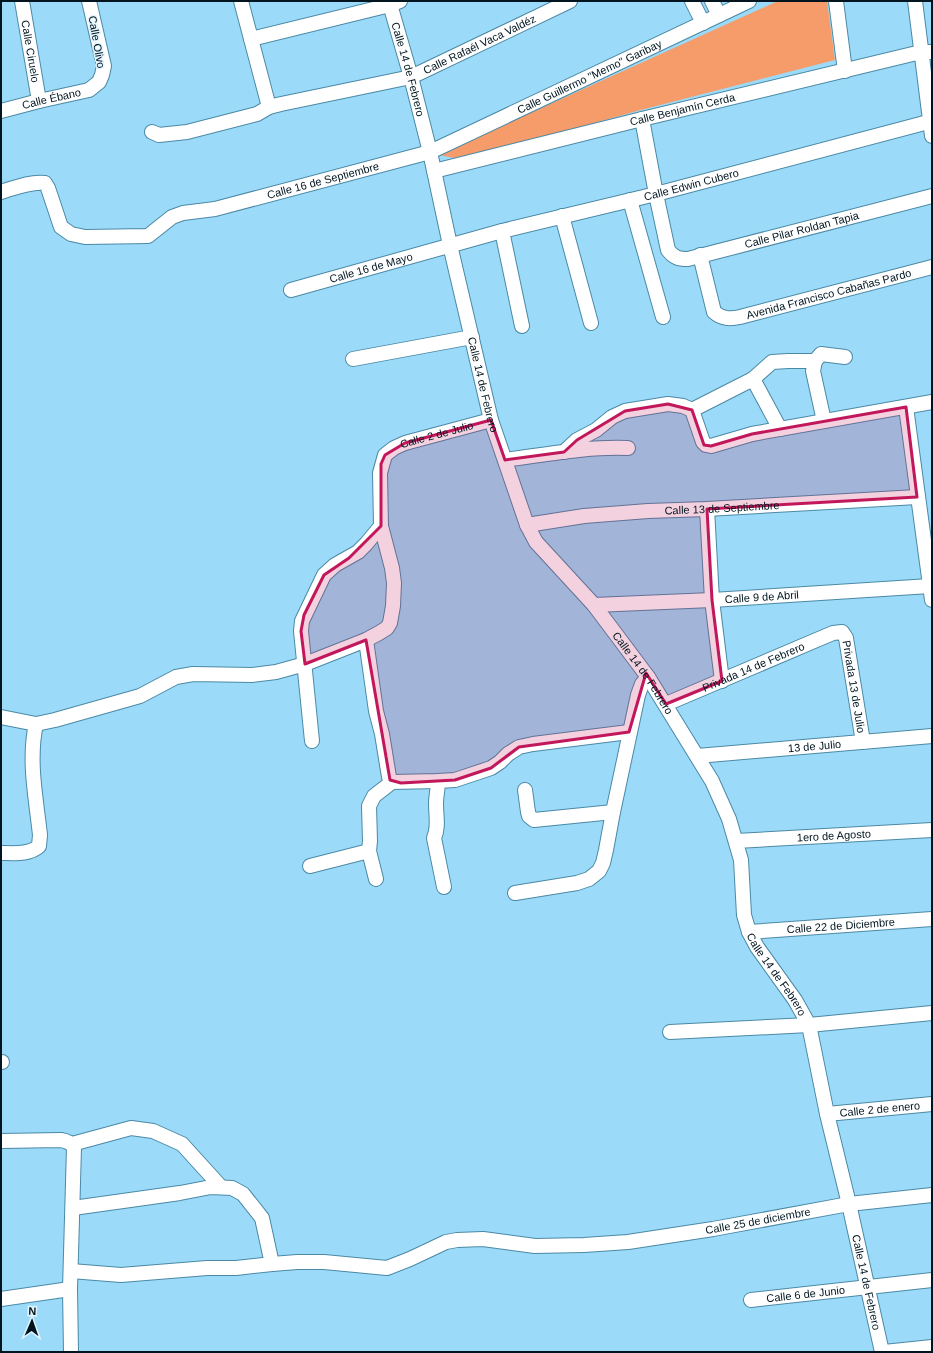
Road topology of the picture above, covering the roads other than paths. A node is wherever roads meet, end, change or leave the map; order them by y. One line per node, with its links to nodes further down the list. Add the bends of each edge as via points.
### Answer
1 (22, 1): 18 (street, Calle Ciruelo)
2 (89, 1): 17 (street, Calle Olivo, via 104,66)
3 (241, 1): 13 (street)
4 (570, 1): 16 (street, Calle Rafaél Vaca Valdéz)
5 (692, 1): 12 (street)
6 (712, 1): 11 (street)
7 (749, 1): 11 (street, Calle Guillermo "Memo" Garibay)
8 (836, 1): 15 (street)
9 (915, 1): 14 (street)
10 (393, 2): 13 (street); 16 (street, Calle 14 de Febrero)
11 (719, 15): 12 (street, Calle Guillermo "Memo" Garibay)
12 (703, 23): 25 (street, Calle Guillermo "Memo" Garibay)
13 (251, 39): 19 (street)
14 (927, 52): 15 (street, Calle Benjamín Cerda); 22 (street)
15 (845, 70): 21 (street, Calle Benjamín Cerda)
16 (411, 77): 19 (street, Calle Rafaél Vaca Valdéz); 25 (street, Calle 14 de Febrero)
17 (99, 82): 18 (street, Calle Ébano, via 89,90)
18 (39, 101): 20 (street, Calle Ébano)
19 (269, 107): 23 (street, Calle Rafaél Vaca Valdéz, via 257,114 187,132 159,135)
20 (1, 111)
21 (642, 119): 26 (street, Calle Benjamín Cerda); 28 (street)
22 (931, 121): 24 (street); 28 (street, Calle Edwin Cubero)
23 (152, 132)
24 (932, 136)
25 (430, 152): 26 (street, Calle 14 de Febrero); 27 (street, Calle 16 de Septiembre, via 215,209 183,213 172,217 148,236 85,237 71,234 61,227 45,183)
26 (434, 171): 33 (street, Calle 14 de Febrero)
27 (1, 192)
28 (656, 194): 30 (street, Calle Edwin Cubero); 34 (street, Calle Pilar Roldan Tapia, via 668,250 672,256 688,259)
29 (932, 196): 34 (street, Calle Pilar Roldan Tapia)
30 (630, 200): 31 (street, Calle Edwin Cubero); 37 (street)
31 (562, 216): 32 (street, Calle Edwin Cubero); 38 (street)
32 (502, 231): 33 (street, Calle Edwin Cubero); 39 (street)
33 (450, 245): 36 (street, Calle 16 de Mayo); 40 (street, Calle 14 de Febrero)
34 (700, 255): 35 (street, Avenida Francisco Cabañas Pardo, via 714,312 724,318 740,317)
35 (932, 267)
36 (291, 290)
37 (663, 317)
38 (591, 323)
39 (522, 326)
40 (472, 337): 42 (street); 48 (street, Calle 14 de Febrero)
41 (845, 357): 43 (street, via 821,354)
42 (353, 359)
43 (815, 361): 44 (street, via 772,362); 49 (street, via 813,371)
44 (752, 379): 47 (street); 50 (street)
45 (932, 402): 46 (street)
46 (906, 407): 49 (street); 54 (street)
47 (692, 410): 50 (street, via 706,445 711,446); 52 (street, via 668,404 626,411 577,440)
48 (490, 420): 53 (street, Calle 14 de Febrero); 57 (street, Calle 2 de Julio, via 405,443 385,455 380,473)
49 (824, 421): 50 (street)
50 (780, 429)
51 (628, 448): 52 (street)
52 (564, 452): 53 (street)
53 (505, 460): 56 (street, Calle 14 de Febrero)
54 (917, 497): 55 (street, Calle 13 de Septiembre); 58 (street)
55 (707, 509): 56 (street, Calle 13 de Septiembre, via 584,516); 59 (street)
56 (527, 525): 60 (street, Calle 14 de Febrero, via 536,542)
57 (381, 526): 62 (street, via 394,575 392,611 387,628); 63 (street, via 358,552 324,575 302,621)
58 (931, 593): 59 (street, Calle 9 de Abril)
59 (712, 600): 60 (street, Calle 9 de Abril); 65 (street)
60 (594, 605): 64 (street, Calle 14 de Febrero)
61 (842, 632): 65 (street, Privada 14 de Febrero, via 833,633); 72 (street, Privada 13 de Julio, via 846,638)
62 (366, 640): 63 (street); 74 (street, via 376,711)
63 (305, 664): 68 (street, via 252,675 210,673 176,677 140,696); 71 (street)
64 (648, 677): 66 (street, Calle 14 de Febrero); 69 (street, via 638,695)
65 (722, 682): 66 (street, Privada 14 de Febrero)
66 (666, 704): 73 (street, Calle 14 de Febrero)
67 (1, 717): 68 (street)
68 (36, 724): 81 (street, via 33,760 39,846 28,852)
69 (629, 732): 75 (street, via 519,747 491,768 455,780); 77 (street)
70 (932, 736): 72 (street, 13 de Julio)
71 (312, 741)
72 (864, 742): 73 (street, 13 de Julio)
73 (697, 756): 79 (street, Calle 14 de Febrero, via 712,782)
74 (392, 782): 75 (street); 80 (street, via 374,796 369,806)
75 (438, 782): 84 (street, via 437,832 434,838)
76 (526, 790): 77 (street, via 529,816 534,820)
77 (613, 812): 85 (street, via 603,863 599,871 589,879 577,883)
78 (932, 830): 79 (street, 1ero de Agosto)
79 (736, 841): 87 (street, Calle 14 de Febrero, via 741,860 744,915)
80 (369, 851): 82 (street); 83 (street)
81 (1, 853)
82 (310, 866)
83 (376, 878)
84 (444, 887)
85 (515, 893)
86 (932, 919): 87 (street, Calle 22 de Diciembre)
87 (749, 932): 89 (street, Calle 14 de Febrero)
88 (932, 1013): 89 (street)
89 (809, 1025): 90 (street); 92 (street, Calle 14 de Febrero)
90 (670, 1032)
91 (932, 1104): 92 (street, Calle 2 de enero)
92 (827, 1114): 97 (street, Calle 14 de Febrero)
93 (1, 1141): 94 (street, via 61,1140)
94 (72, 1144): 95 (street, via 131,1128 153,1131 182,1144); 98 (street, via 75,1152)
95 (221, 1187): 98 (street); 99 (street, via 232,1188 243,1194 262,1218)
96 (932, 1195): 97 (street, Calle 25 de diciembre)
97 (849, 1204): 99 (street, Calle 25 de diciembre, via 628,1242 535,1246 470,1239 446,1242 387,1268 324,1262); 102 (street, Calle 14 de Febrero)
98 (73, 1208): 100 (street)
99 (272, 1264): 100 (street, Calle 25 de diciembre, via 121,1275)
100 (71, 1271): 103 (street)
101 (932, 1280): 102 (street, Calle 6 de Junio)
102 (867, 1286): 105 (street, Calle 6 de Junio); 108 (street, Calle 14 de Febrero)
103 (70, 1289): 104 (street); 107 (street)
104 (1, 1299)
105 (751, 1300)
106 (932, 1347): 108 (street)
107 (71, 1352)
108 (883, 1352)

